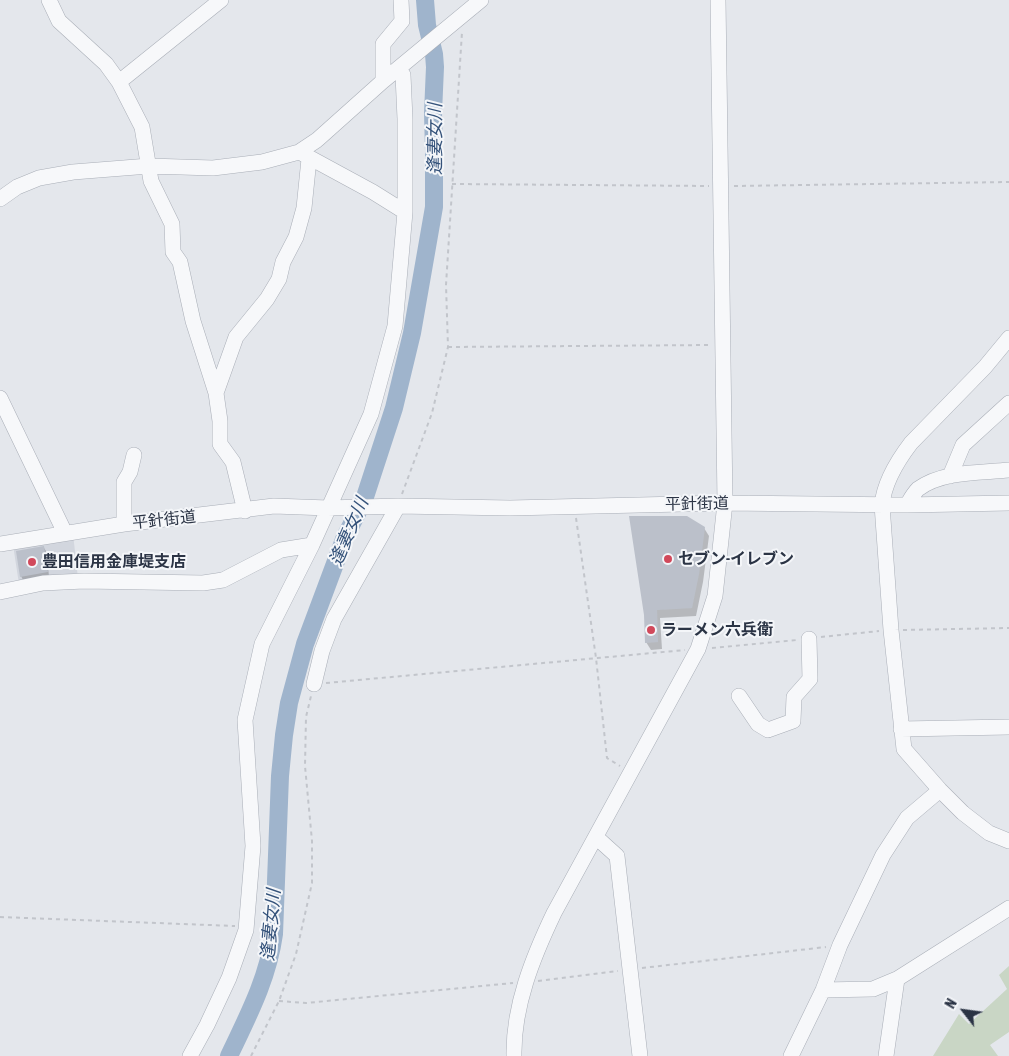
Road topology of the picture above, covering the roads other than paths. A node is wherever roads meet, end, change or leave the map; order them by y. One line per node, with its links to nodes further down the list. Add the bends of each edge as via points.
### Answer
1 (49, 0): 8 (street, via 59,21 93,50)
2 (222, 0): 8 (street)
3 (401, 0): 7 (street, via 402,21 383,44)
4 (481, 0): 6 (street)
5 (718, 0): 20 (street)
6 (399, 69): 7 (street); 12 (street, via 403,75)
7 (383, 81): 9 (street)
8 (119, 82): 10 (street, via 142,127)
9 (304, 155): 10 (street, via 213,168); 12 (street); 14 (street, via 304,208 296,237 282,262 279,279 236,337)
10 (149, 166): 11 (street, via 39,178 17,187); 14 (street, via 151,181 172,224 173,252 180,262 193,322)
11 (0, 199)
12 (405, 212): 25 (street, via 394,326 370,414)
13 (1009, 338): 22 (street, via 911,443 883,494)
14 (216, 393): 26 (street, via 220,444 233,462)
15 (0, 398): 28 (street)
16 (1009, 403): 19 (street, via 963,445)
17 (134, 455): 27 (street, via 124,482)
18 (1009, 470): 19 (street)
19 (950, 476): 23 (street, via 918,489)
20 (725, 503): 22 (street, 平針街道); 24 (street, 平針街道, via 575,508); 38 (street, via 715,596 698,649)
21 (1009, 503): 23 (street, 平針街道)
22 (882, 505): 23 (street, 平針街道); 36 (street)
23 (907, 505)
24 (392, 506): 25 (street, 平針街道); 33 (street, via 334,619)
25 (328, 508): 26 (street, 平針街道, via 274,506); 30 (street)
26 (244, 511): 27 (street, 平針街道)
27 (124, 524): 28 (street, 平針街道)
28 (65, 533): 29 (street, 平針街道)
29 (0, 544)
30 (312, 546): 31 (street, via 281,550 223,580 202,583 43,583); 43 (street, via 262,644 245,720 253,846 246,930 229,978)
31 (0, 592)
32 (809, 638): 34 (street, via 810,679 794,697 793,722 768,730 758,724)
33 (314, 684)
34 (739, 696)
35 (1009, 728): 36 (street)
36 (901, 729): 37 (street, via 904,749)
37 (940, 790): 39 (street, via 976,824); 42 (street, via 906,818 883,856 840,945)
38 (596, 837): 44 (street, via 538,946 514,1034); 45 (street, via 617,856)
39 (1009, 841)
40 (1009, 908): 41 (street)
41 (898, 979): 42 (street, via 873,990); 47 (street)
42 (823, 990): 46 (street)
43 (190, 1056)
44 (514, 1056)
45 (640, 1056)
46 (791, 1056)
47 (886, 1056)

